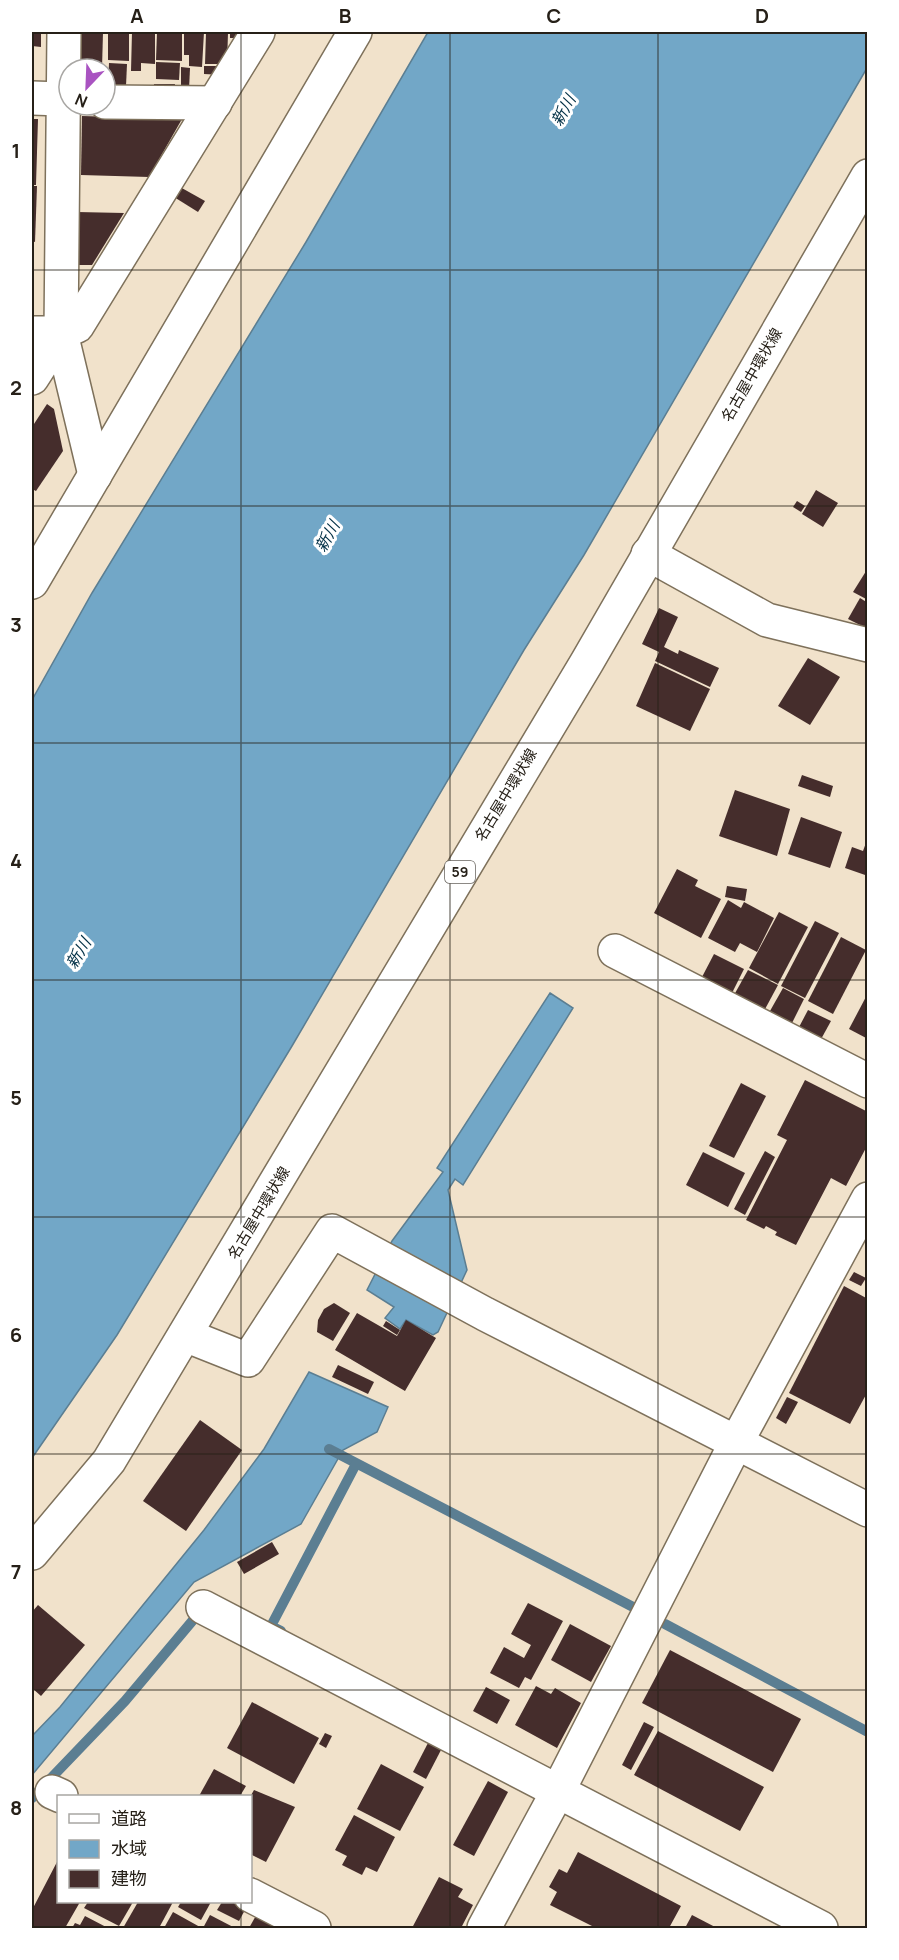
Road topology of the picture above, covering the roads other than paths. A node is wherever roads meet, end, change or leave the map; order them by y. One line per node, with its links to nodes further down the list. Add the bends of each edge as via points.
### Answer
1 (64, 32): 4 (street)
2 (258, 32): 6 (street)
3 (355, 32): 10 (street)
4 (56, 100): 8 (street)
5 (117, 102): 6 (street)
6 (215, 103): 8 (street, via 77,326)
7 (867, 176): 11 (street, 名古屋中環状線 / 59)
8 (46, 333): 9 (street); 10 (street)
9 (32, 378)
10 (95, 475): 12 (street)
11 (648, 554): 13 (street, via 767,620); 17 (street, 名古屋中環状線 / 59)
12 (32, 582)
13 (867, 645)
14 (615, 951): 15 (street)
15 (867, 1081)
16 (867, 1199): 18 (street)
17 (185, 1335): 18 (street, via 248,1360 332,1232); 20 (street, 名古屋中環状線 / 59, via 109,1461)
18 (737, 1441): 19 (street); 22 (street)
19 (867, 1510)
20 (32, 1553)
21 (203, 1607): 22 (street)
22 (558, 1791): 25 (street); 26 (street)
23 (252, 1896): 24 (street)
24 (314, 1929)
25 (484, 1929)
26 (821, 1929)

